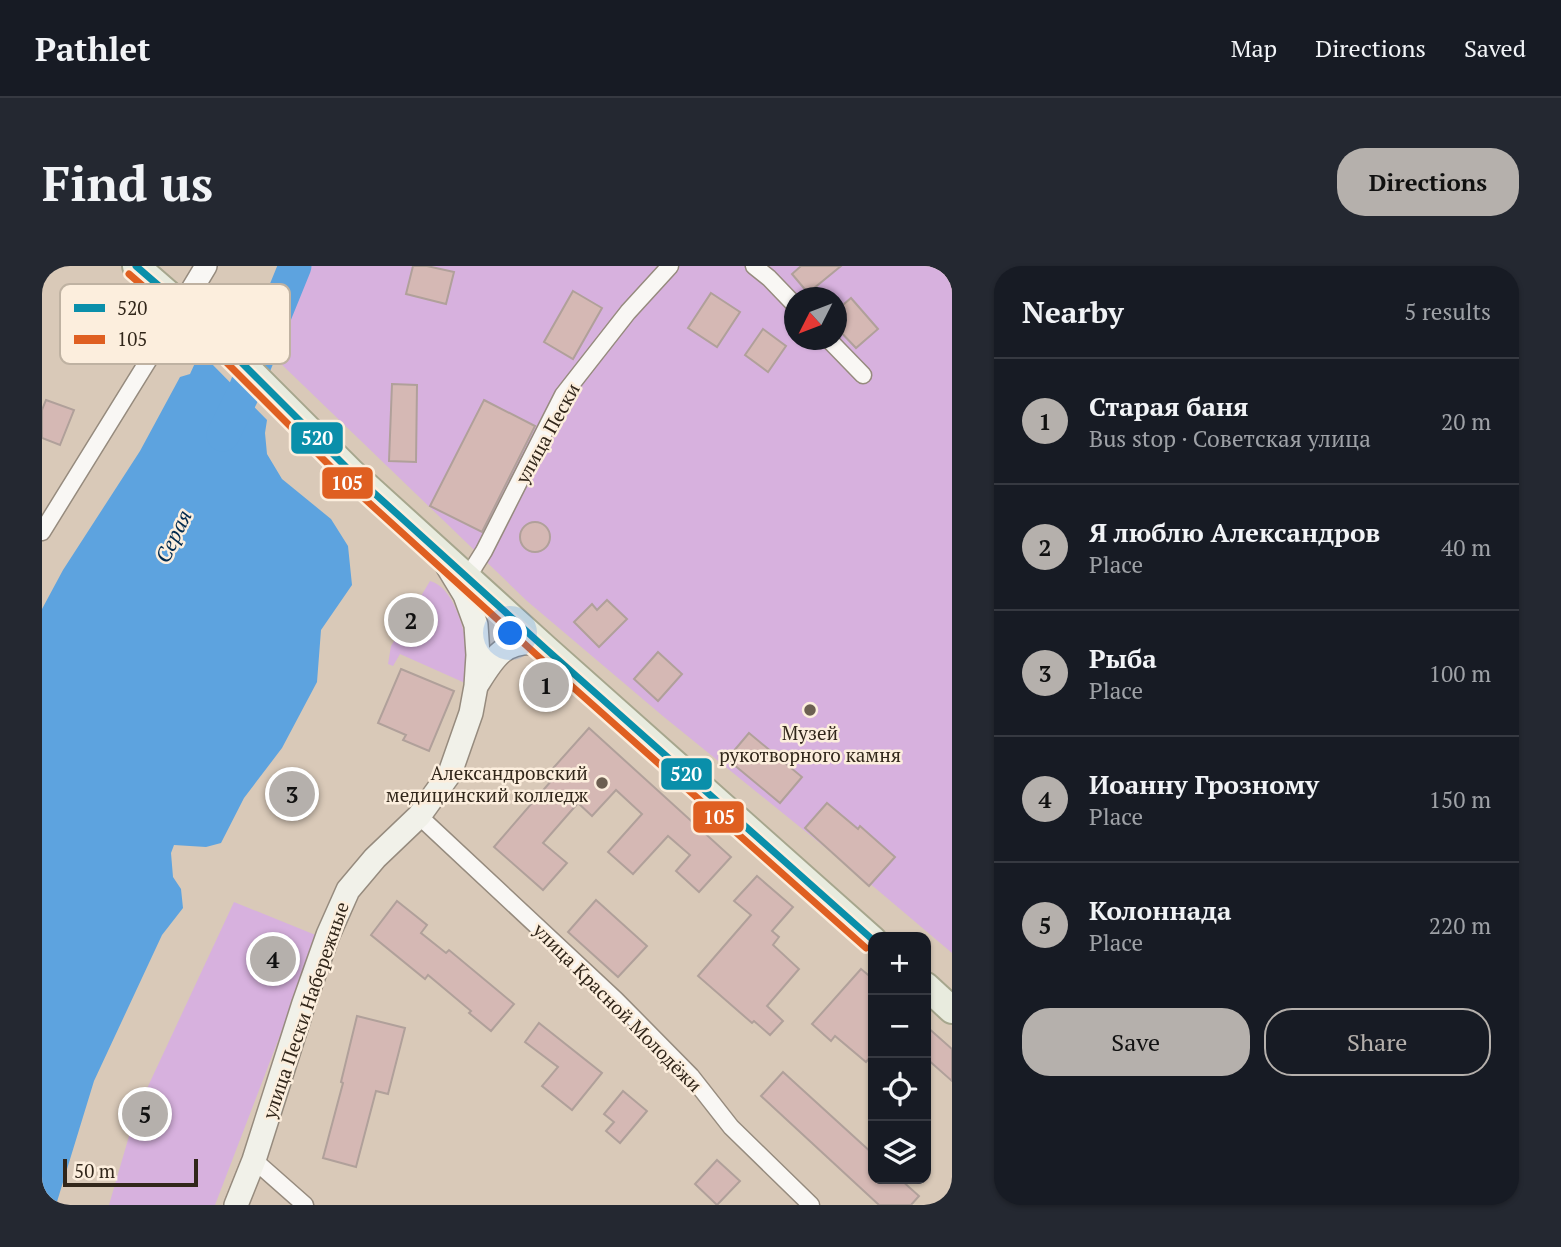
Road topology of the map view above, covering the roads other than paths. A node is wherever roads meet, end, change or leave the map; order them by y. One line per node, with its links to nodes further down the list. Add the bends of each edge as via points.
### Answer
1 (136, 266): 5 (main road)
2 (206, 266): 6 (street)
3 (670, 266): 14 (street, улица Пески, via 563,395)
4 (754, 266): 7 (street)
5 (157, 284)
6 (195, 284)
7 (784, 294)
8 (839, 350): 11 (street)
9 (146, 364): 12 (street)
10 (242, 364): 13 (main road)
11 (863, 375)
12 (42, 532)
13 (441, 555): 14 (main road); 16 (main road, улица Пески Набережные, via 465,595 476,625)
14 (467, 578): 15 (main road)
15 (539, 643): 16 (main road, улица Пески Набережные, via 504,648); 18 (main road)
16 (476, 686): 17 (main road, улица Пески Набережные, via 450,774)
17 (419, 816): 21 (main road, улица Пески Набережные, via 348,890 304,1003); 24 (street, улица Красной Молодёжи, via 616,1000 691,1076 731,1127)
18 (868, 936)
19 (931, 991): 20 (main road)
20 (952, 1010)
21 (254, 1160): 22 (main road, улица Пески Набережные); 23 (street)
22 (236, 1205)
23 (305, 1205)
24 (811, 1205)

